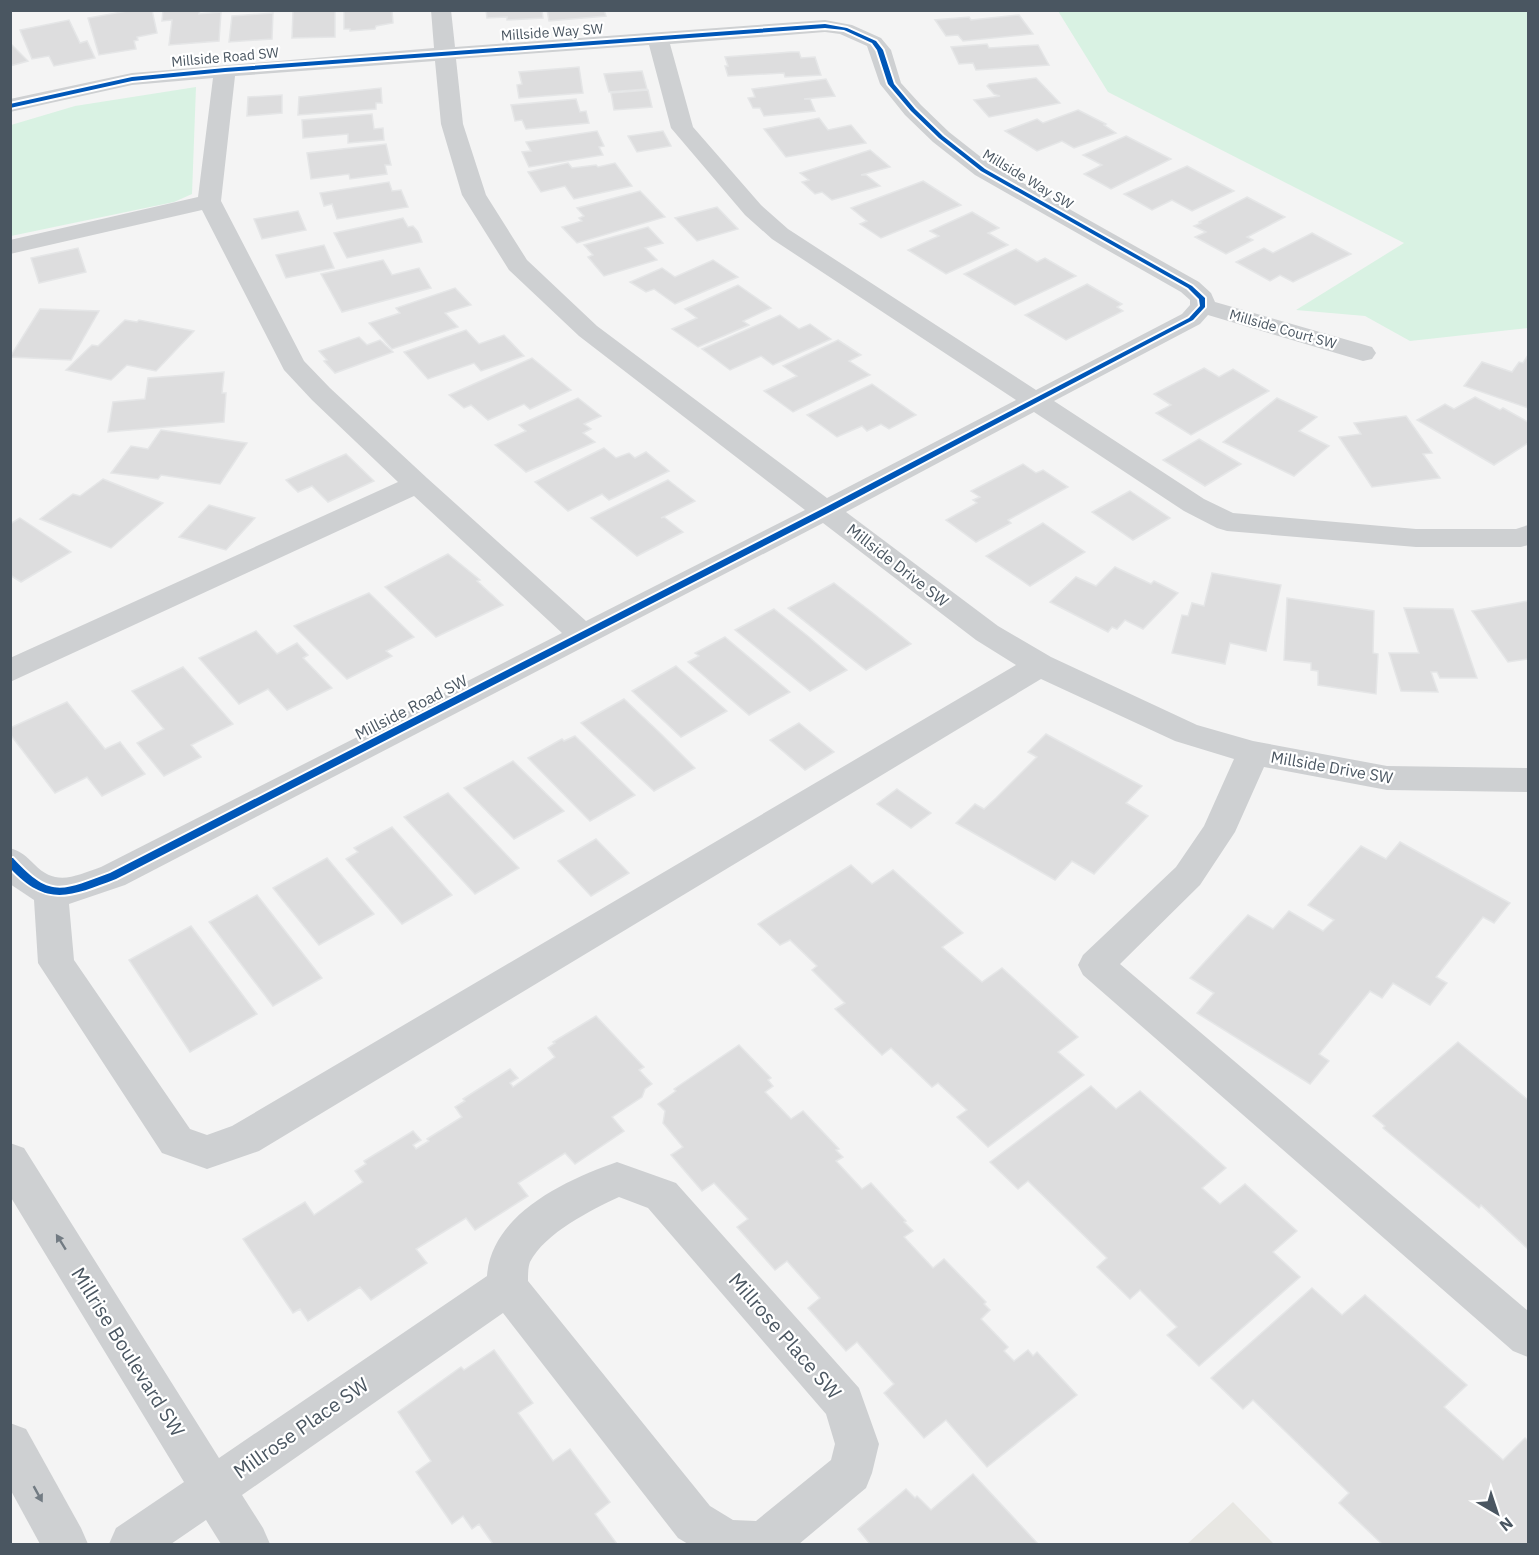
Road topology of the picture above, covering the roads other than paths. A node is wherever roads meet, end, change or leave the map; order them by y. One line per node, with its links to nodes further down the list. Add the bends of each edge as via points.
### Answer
1 (441, 10): 3 (street, Millside Drive SW)
2 (658, 38): 3 (street, Millside Way SW); 8 (street, Millside Way SW, via 825,26 862,35 880,50 891,84 941,137 983,170 1190,287 1202,298); 10 (street, via 682,128 753,210 780,234)
3 (445, 54): 4 (street, Millside Road SW); 12 (street, Millside Drive SW, via 452,124 474,195 518,265 588,331)
4 (225, 70): 5 (street, Millside Road SW, via 132,79); 6 (street)
5 (10, 106)
6 (209, 201): 7 (street); 11 (street, via 293,364)
7 (10, 247)
8 (1203, 306): 9 (street, Millside Court SW); 10 (street, via 1191,319)
9 (1363, 353)
10 (1034, 401): 12 (street); 13 (street, via 1194,505 1227,522 1416,538 1521,538)
11 (417, 484): 14 (street); 16 (street)
12 (827, 510): 14 (street, Millside Road SW); 15 (street, Millside Drive SW, via 987,633)
13 (1528, 534)
14 (584, 636): 20 (street, Millside Road SW, via 113,876 75,890)
15 (1040, 665): 17 (street, Millside Drive SW, via 1186,733); 20 (street, via 245,1139 207,1152 176,1141 56,963)
16 (10, 671)
17 (1253, 753): 18 (street, Millside Drive SW, via 1387,778); 23 (street, via 1218,832 1188,876 1096,965)
18 (1528, 780)
19 (10, 861): 20 (street, via 35,887)
20 (51, 892)
21 (10, 1160): 25 (street, Millrise Boulevard SW, one-way to 21)
22 (507, 1286): 22 (street, Millrose Place SW, via 694,1522 728,1543 764,1544 850,1473 857,1444 844,1402 662,1195 616,1179 585,1193 535,1228 510,1256); 25 (street, Millrose Place SW)
23 (1528, 1337)
24 (10, 1444): 26 (street, one-way to 26)
25 (213, 1489): 27 (street, Millrose Place SW); 28 (street, Millrise Boulevard SW)
26 (65, 1545)
27 (132, 1545)
28 (247, 1545)

